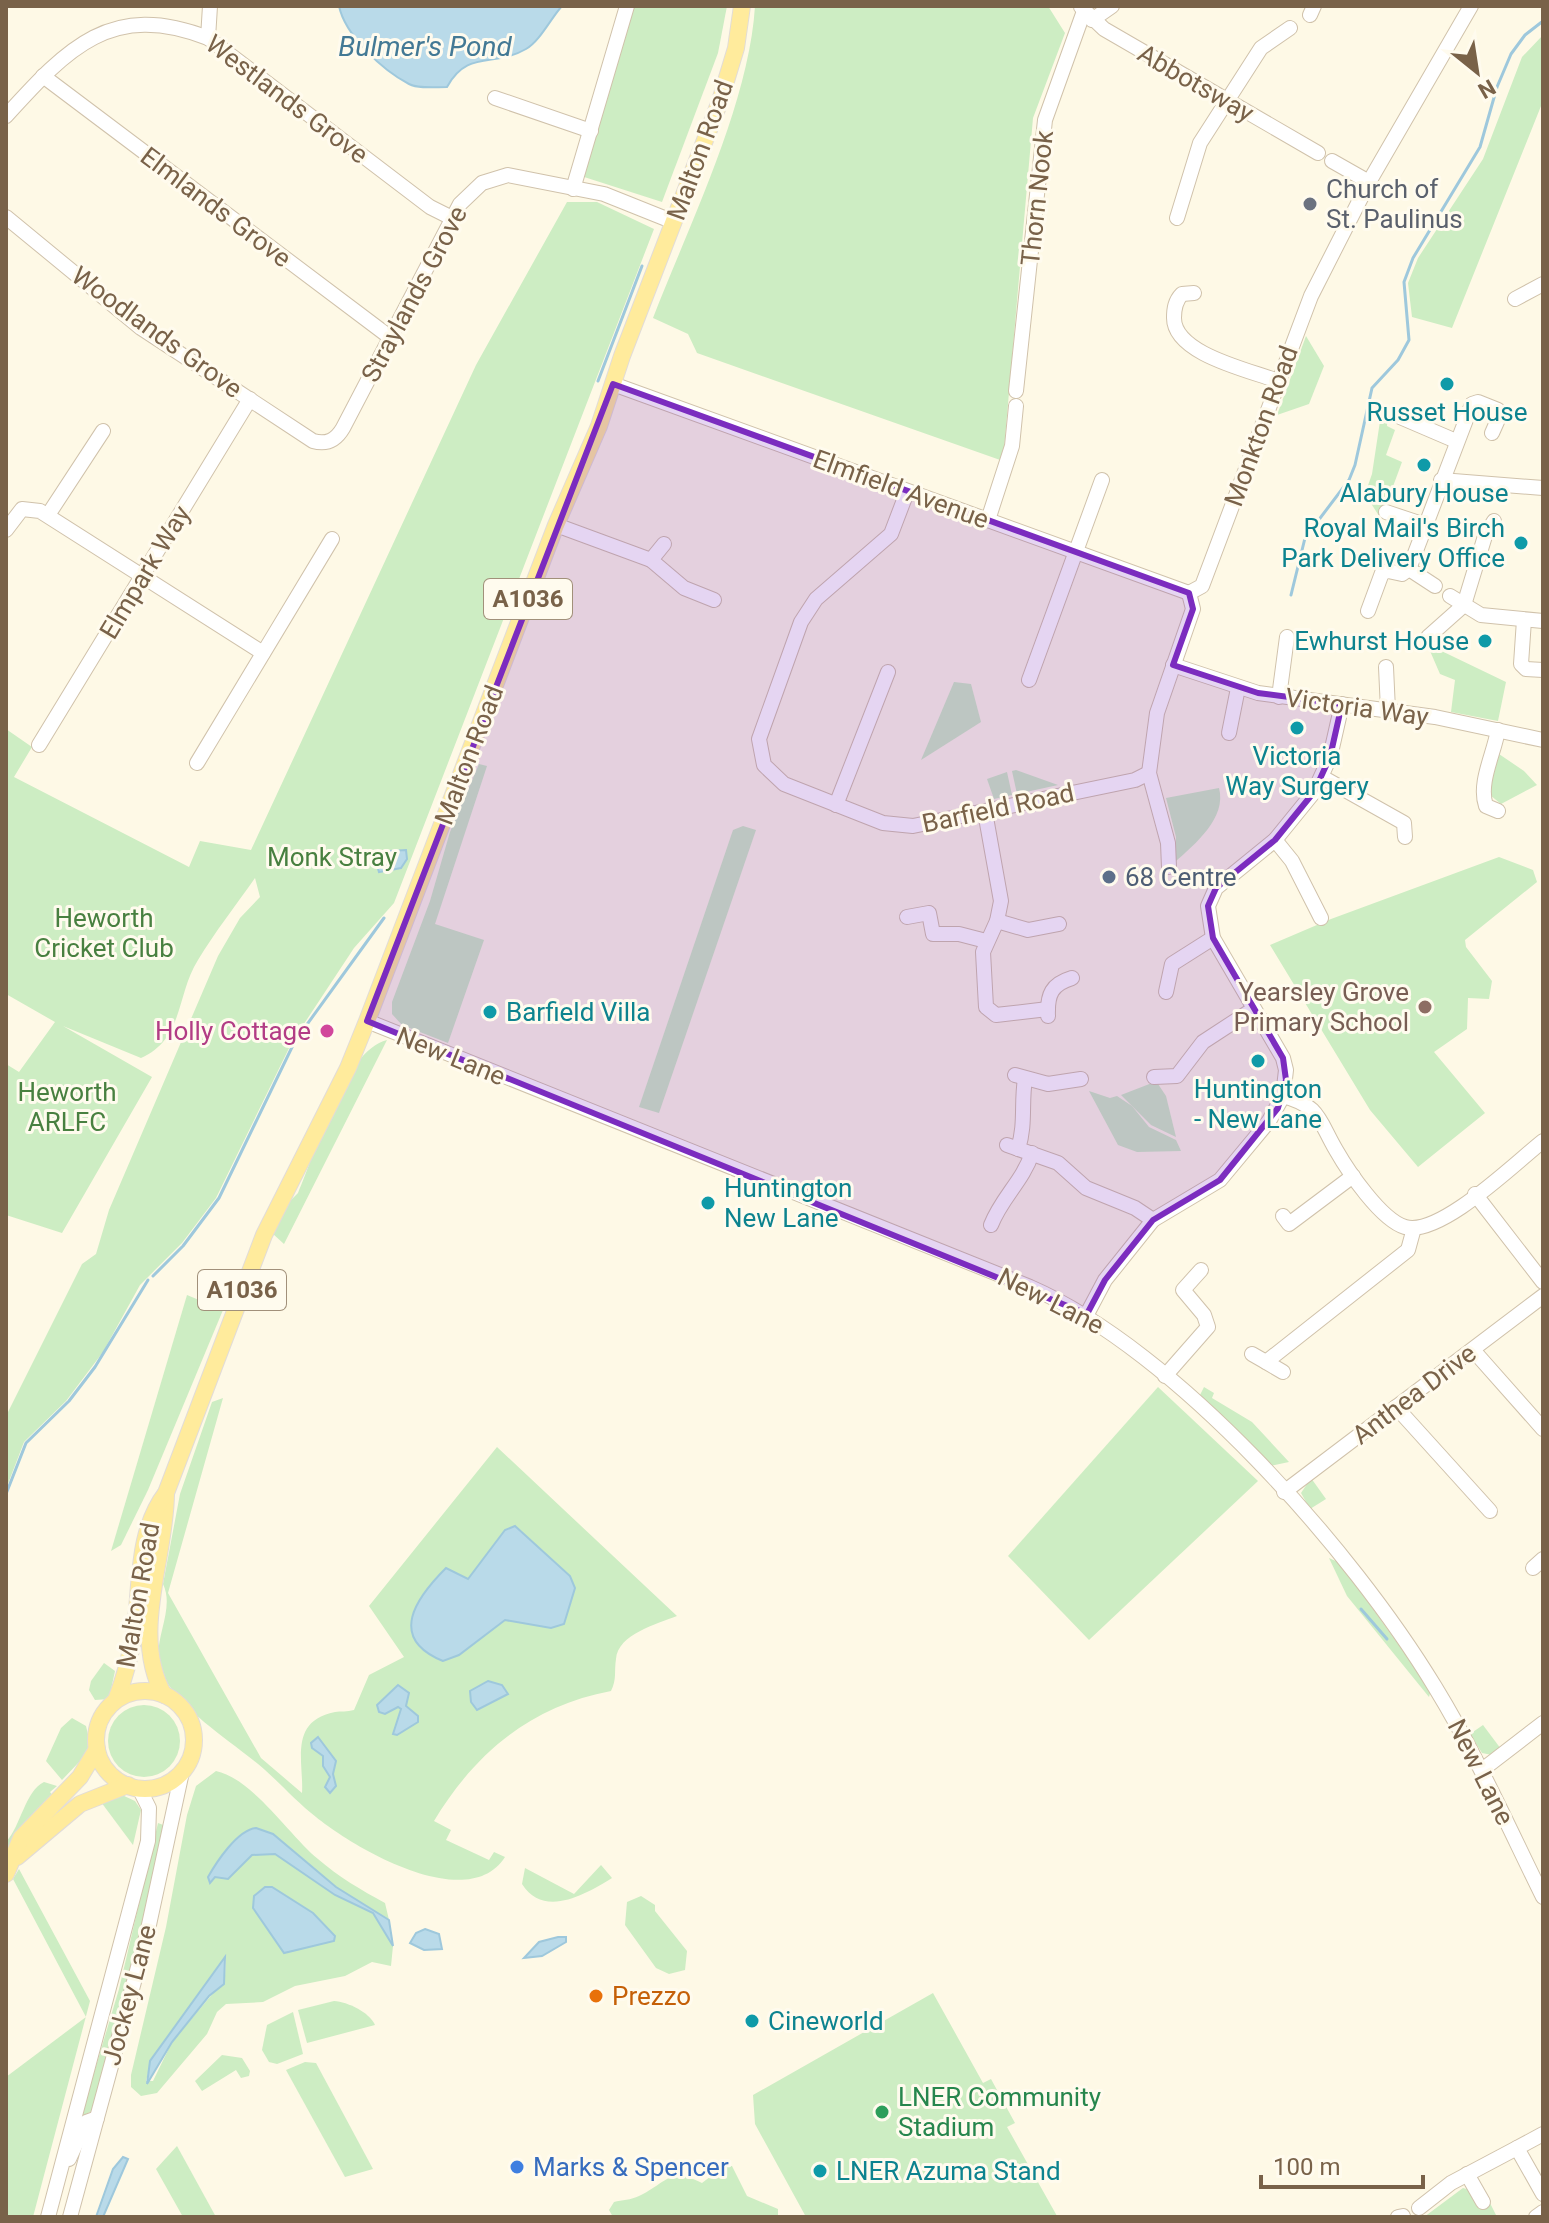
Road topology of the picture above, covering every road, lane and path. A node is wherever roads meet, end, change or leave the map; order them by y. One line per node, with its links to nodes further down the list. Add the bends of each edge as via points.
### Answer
1 (210, 6): 8 (street)
2 (627, 6): 13 (street)
3 (742, 6): 21 (main road, Malton Road / A1036, via 720,101)
4 (1112, 6): 6 (street)
5 (1471, 6): 16 (street, Monkton Road)
6 (1085, 13): 11 (street, Abbotsway); 40 (street, Thorn Nook, via 1045,120 1012,446)
7 (1290, 28): 11 (street, via 1261,48)
8 (208, 38): 9 (street, Westlands Grove, via 173,19 129,14 87,30); 19 (street, Westlands Grove, via 430,207)
9 (43, 76): 12 (street, Westlands Grove); 25 (street, Elmlands Grove)
10 (495, 98): 13 (street)
11 (1226, 100): 14 (street, Abbotsway); 20 (street, via 1192,160)
12 (6, 116)
13 (591, 131): 17 (street)
14 (1318, 153)
15 (1332, 161): 16 (street)
16 (1369, 182): 26 (street, Monkton Road, via 1311,296)
17 (573, 189): 19 (street, Straylands Grove, via 499,176 473,189); 21 (street, Straylands Grove, via 604,194)
18 (6, 217): 28 (street, Woodlands Grove, via 141,328)
19 (452, 218): 25 (street, Straylands Grove)
20 (1177, 218)
21 (674, 222): 27 (main road, Malton Road / A1036)
22 (1543, 284): 24 (street)
23 (1194, 293): 26 (street, via 1182,294 1175,306 1175,327 1184,342)
24 (1515, 299)
25 (391, 338): 32 (street, Straylands Grove, via 338,436 324,443)
26 (1278, 381): 52 (street, Monkton Road, via 1202,586)
27 (613, 384): 37 (street, Elmfield Avenue); 42 (main road, Malton Road / A1036)
28 (250, 399): 32 (street, Woodlands Grove); 50 (street, Elmpark Way)
29 (1400, 417): 33 (street)
30 (103, 431): 39 (street)
31 (1492, 433): 33 (street, via 1498,410 1478,402 1472,404)
32 (313, 441)
33 (1456, 441): 35 (street)
34 (1102, 480): 47 (street)
35 (1441, 480): 36 (street); 43 (street)
36 (1543, 488)
37 (907, 492): 40 (street, Elmfield Avenue); 78 (street, Barfield Road, via 891,534 807,610 761,726 764,765 784,784)
38 (1386, 512): 43 (street)
39 (48, 515): 44 (street, via 22,509); 50 (street)
40 (988, 520): 47 (street, Elmfield Avenue)
41 (1494, 521): 55 (street)
42 (556, 525): 48 (street); 93 (main road, Malton Road / A1036)
43 (1425, 525): 49 (street)
44 (6, 530)
45 (332, 539): 61 (street)
46 (664, 544): 48 (street)
47 (1076, 553): 52 (street, Elmfield Avenue); 66 (street)
48 (651, 560): 54 (street, via 684,588)
49 (1409, 569): 51 (street); 56 (street, via 1382,573)
50 (142, 575): 61 (street); 74 (street, Elmpark Way)
51 (1435, 586)
52 (1189, 593): 62 (street, Monkton Road, via 1193,609)
53 (1450, 596): 55 (street)
54 (714, 600)
55 (1464, 605): 57 (street, via 1481,615); 60 (street)
56 (1368, 611)
57 (1524, 620): 58 (street); 64 (street, via 1521,664)
58 (1543, 621)
59 (1287, 637): 68 (street)
60 (1428, 637)
61 (263, 653): 75 (street)
62 (1173, 665): 67 (street, Victoria Way); 76 (street, Monkton Road, via 1157,713)
63 (1386, 667): 70 (street)
64 (1543, 670)
65 (888, 672): 78 (street)
66 (1029, 680)
67 (1238, 688): 68 (street, Victoria Way); 72 (street)
68 (1279, 697): 69 (street, Victoria Way)
69 (1342, 704): 70 (street, Victoria Way); 77 (street)
70 (1388, 710): 71 (street, Victoria Way)
71 (1498, 730): 73 (street, Victoria Way); 79 (street, via 1484,784 1486,806)
72 (1229, 733)
73 (1543, 740)
74 (39, 745)
75 (197, 763)
76 (1149, 773): 80 (street, Barfield Road); 83 (street, Monkton Road, via 1168,843)
77 (1322, 777): 81 (street, via 1404,823); 82 (street)
78 (836, 805): 80 (street, Barfield Road, via 902,826)
79 (1498, 811)
80 (985, 812): 86 (street, via 1000,889)
81 (1405, 837)
82 (1275, 840): 85 (street); 88 (street, via 1211,896)
83 (1169, 867)
84 (907, 917): 89 (street, via 929,913 935,941 959,934)
85 (1321, 918)
86 (997, 921): 87 (street, via 1028,930); 89 (street)
87 (1059, 924)
88 (1213, 938): 91 (street, via 1172,964); 92 (street)
89 (986, 941): 90 (street, via 982,962 990,1012 1048,1014 1055,986)
90 (1072, 978)
91 (1166, 992)
92 (1252, 1010): 95 (street, via 1203,1042 1183,1070); 96 (street, via 1283,1058)
93 (367, 1021): 108 (street, New Lane); 117 (main road, Malton Road / A1036, via 264,1235)
94 (1081, 1079): 98 (street, via 1048,1084 1020,1077 1025,1128)
95 (1164, 1083)
96 (1283, 1096): 99 (street, via 1311,1106); 101 (street, via 1220,1180)
97 (1543, 1141): 100 (street)
98 (1019, 1149): 101 (street, via 1058,1163 1092,1192); 103 (street, via 1022,1178)
99 (1353, 1176): 102 (street); 104 (street, via 1391,1219)
100 (1475, 1194): 104 (street, via 1442,1220); 106 (street)
101 (1153, 1220): 108 (street, via 1105,1280)
102 (1285, 1223)
103 (991, 1225)
104 (1414, 1228): 111 (street, via 1408,1250)
105 (1201, 1270): 113 (street, via 1183,1290 1208,1327)
106 (1543, 1282)
107 (1543, 1296): 109 (street, Anthea Drive)
108 (1087, 1314): 113 (street, New Lane)
109 (1473, 1350): 114 (street, Anthea Drive); 115 (street)
110 (1252, 1354): 111 (street)
111 (1266, 1362): 112 (street)
112 (1283, 1372)
113 (1165, 1376): 116 (street, New Lane)
114 (1396, 1407): 116 (street, Anthea Drive); 118 (street)
115 (1543, 1429)
116 (1284, 1492): 123 (street, New Lane, via 1364,1585 1434,1685)
117 (166, 1493): 119 (main road, Malton Road / A1036, via 149,1641 153,1674); 120 (main road, Malton Road / A1036, via 149,1521 127,1673)
118 (1490, 1510)
119 (164, 1695): 120 (main road, via 149,1691); 124 (main road, via 177,1702 192,1725 192,1754)
120 (116, 1700): 122 (main road, via 98,1727)
121 (1543, 1723): 123 (street)
122 (97, 1749): 125 (main road, via 108,1771); 126 (main road, via 80,1777 21,1838)
123 (1482, 1770): 127 (street, New Lane)
124 (182, 1772): 125 (main road, via 162,1785); 128 (street, Jockey Lane, via 147,1934)
125 (134, 1787): 126 (main road, via 80,1804); 132 (street, Jockey Lane, via 149,1808 148,1841)
126 (9, 1867)
127 (1543, 1897)
128 (97, 2118): 132 (street, via 86,2122); 138 (street, Jockey Lane)
129 (1543, 2134): 130 (street)
130 (1517, 2148): 131 (street); 133 (street)
131 (1467, 2174): 134 (street); 135 (street)
132 (58, 2176): 137 (street, Jockey Lane)
133 (1543, 2194)
134 (1483, 2202)
135 (1419, 2208)
136 (1543, 2212): 139 (street)
137 (48, 2217)
138 (70, 2217)
139 (1536, 2217)

